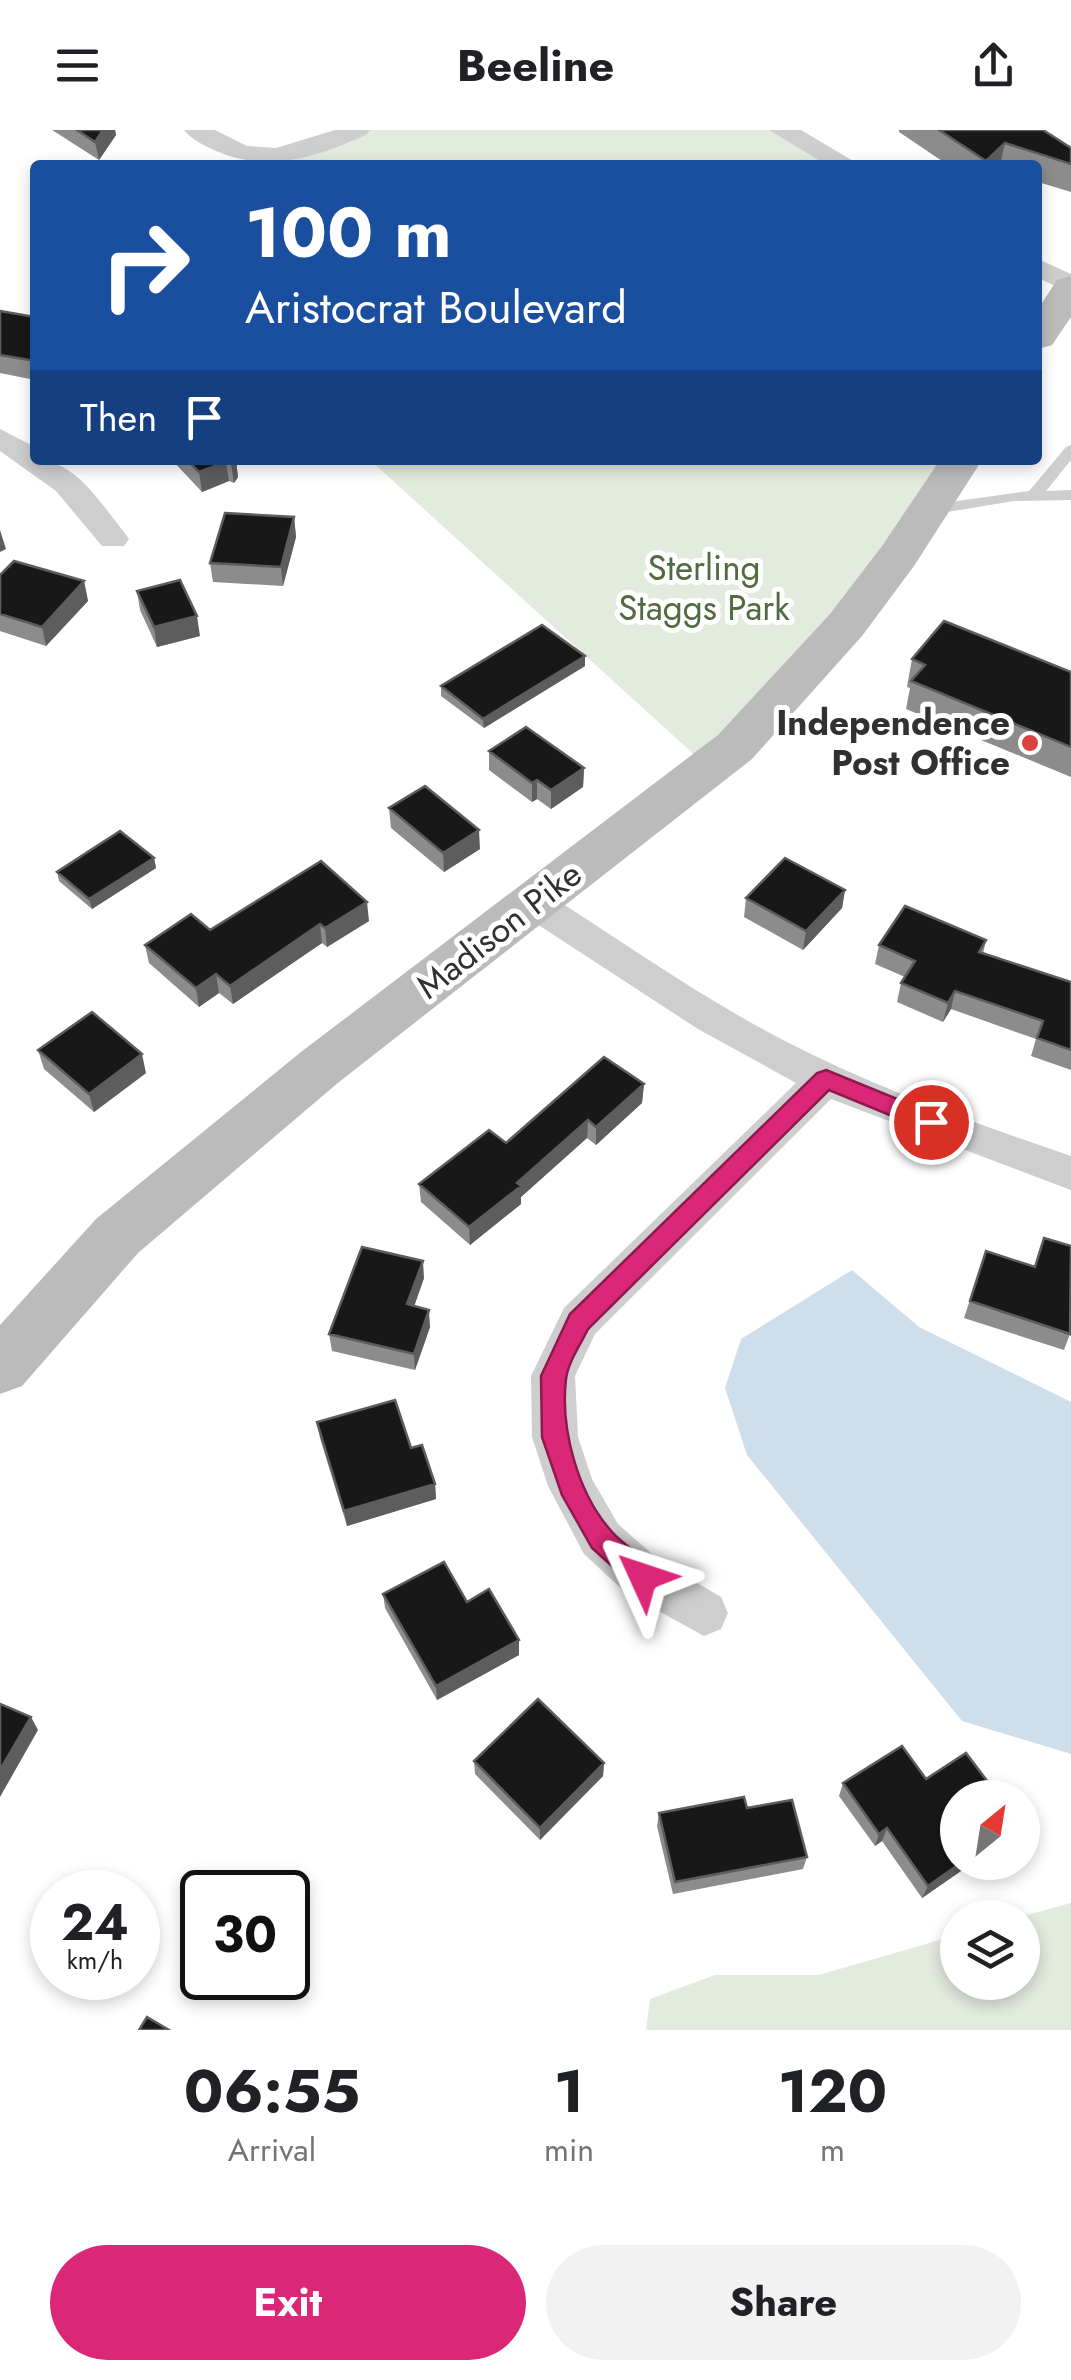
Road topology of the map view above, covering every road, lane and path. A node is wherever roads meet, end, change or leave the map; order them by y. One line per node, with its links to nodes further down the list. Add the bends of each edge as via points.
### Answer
1 (196, 130): 2 (street, via 239,154 261,157 294,157)
2 (357, 130)
3 (782, 130): 4 (street)
4 (838, 160)
5 (1042, 268): 6 (street)
6 (1071, 286): 7 (main road)
7 (1042, 332)
8 (0, 438): 10 (street)
9 (1071, 450): 13 (lane)
10 (30, 457)
11 (42, 465): 16 (street, via 67,484)
12 (957, 465): 15 (main road, Madison Pike)
13 (1034, 495): 14 (lane); 15 (lane)
14 (1071, 495)
15 (928, 510): 17 (main road, Madison Pike, via 846,625 735,747)
16 (112, 540)
17 (533, 903): 18 (street); 20 (main road, Madison Pike, via 320,1067 117,1236)
18 (826, 1079): 19 (street); 21 (street, via 579,1321 553,1376 555,1437 571,1486 601,1539 643,1577)
19 (1071, 1172)
20 (0, 1367)
21 (704, 1613)

